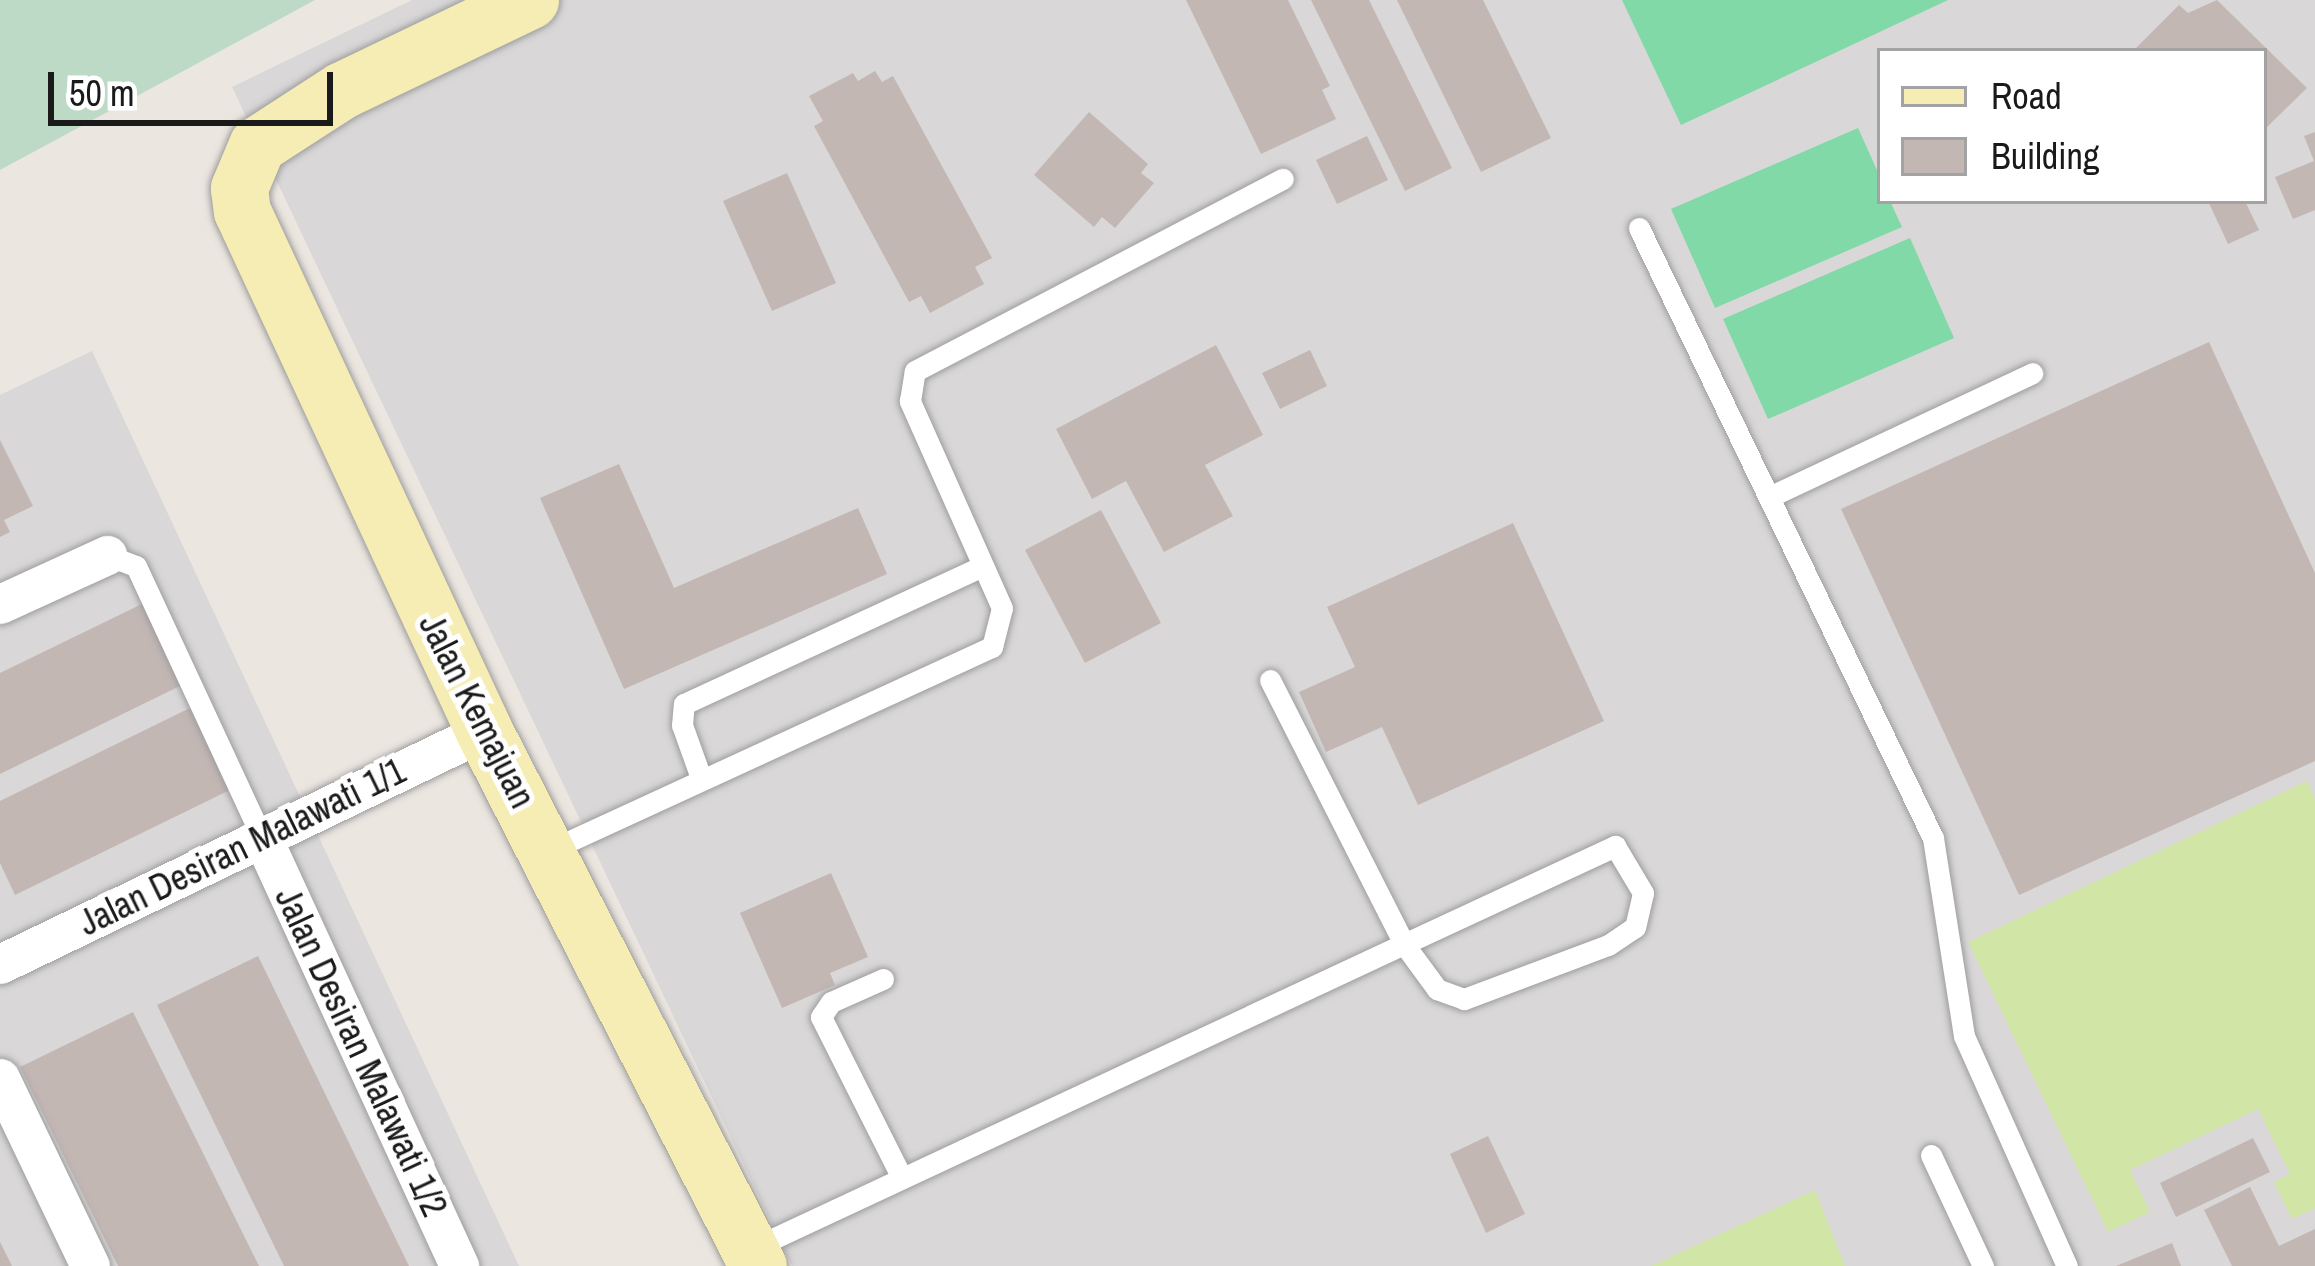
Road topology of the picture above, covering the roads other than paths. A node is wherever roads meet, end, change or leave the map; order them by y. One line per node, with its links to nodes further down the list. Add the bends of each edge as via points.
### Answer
1 (530, 0): 10 (street, Jalan Kemajuan, via 342,90 257,145 239,188 249,235)
2 (1283, 178): 7 (lane, via 915,371 910,401)
3 (1639, 228): 5 (lane)
4 (2032, 373): 5 (lane)
5 (1769, 497): 24 (lane, via 1934,838 1964,1036)
6 (106, 555): 8 (street); 12 (lane, via 136,566)
7 (983, 566): 11 (lane, via 1002,608 992,647); 11 (lane, via 684,704 682,725)
8 (0, 604)
9 (1270, 680): 14 (lane)
10 (484, 731): 12 (street, Jalan Desiran Malawati 1/1); 13 (street, Jalan Kemajuan)
11 (701, 778): 13 (lane)
12 (262, 837): 15 (street, Jalan Desiran Malawati 1/1); 22 (street, Jalan Desiran Malawati 1/2)
13 (548, 851): 20 (street, Jalan Kemajuan)
14 (1404, 944): 14 (lane, via 1615,846 1643,892 1635,926 1608,945 1464,999 1437,989); 19 (lane)
15 (0, 964)
16 (883, 979): 19 (lane, via 831,1002 821,1017)
17 (0, 1078): 21 (street)
18 (1931, 1155): 23 (lane)
19 (902, 1178): 20 (lane)
20 (754, 1257)
21 (90, 1266)
22 (459, 1266)
23 (1983, 1266)
24 (2067, 1266)

